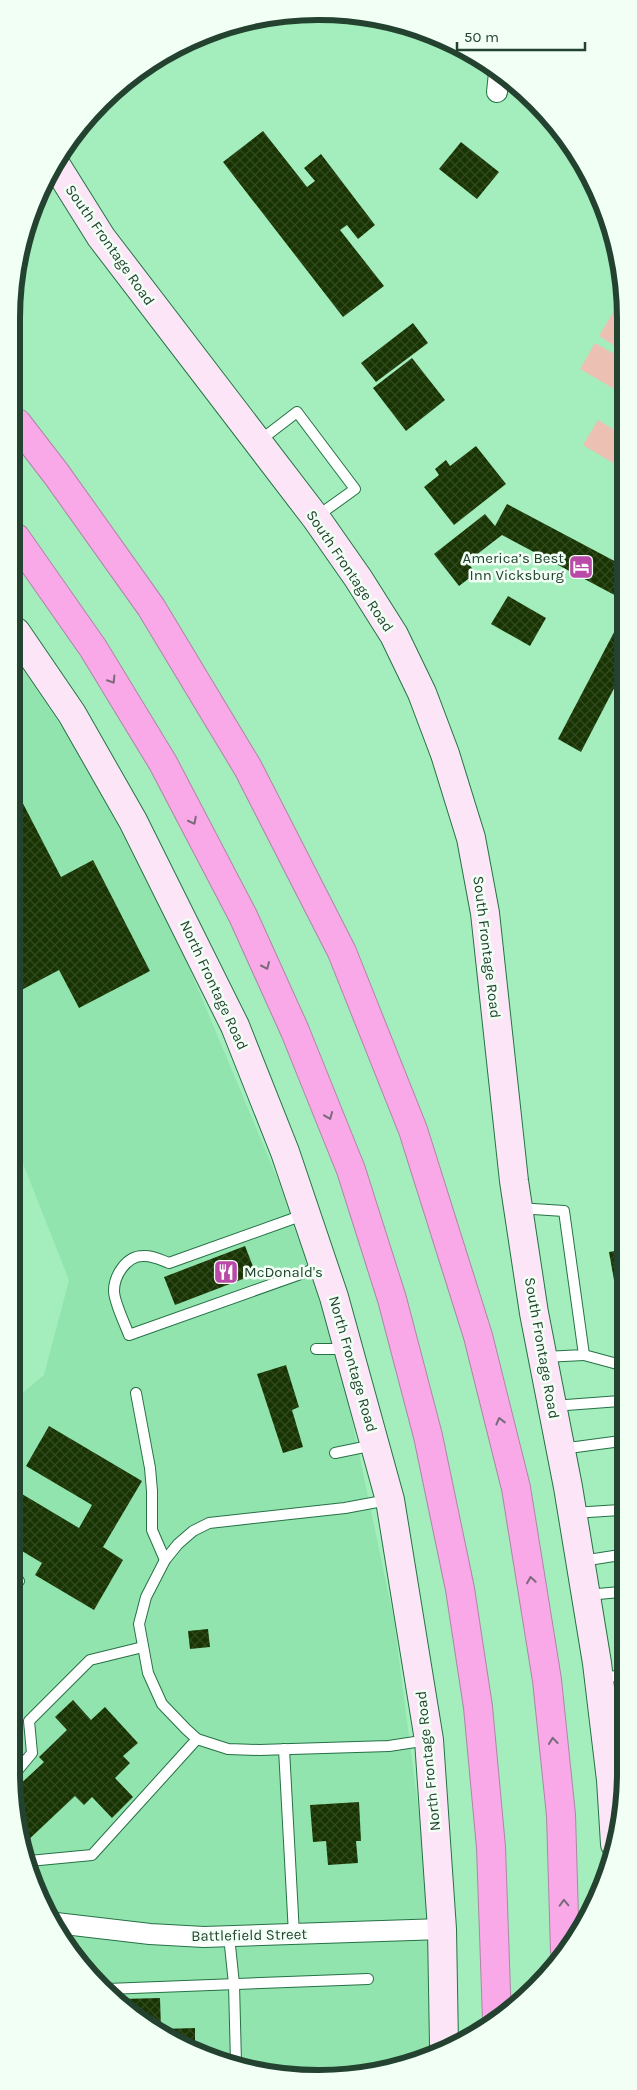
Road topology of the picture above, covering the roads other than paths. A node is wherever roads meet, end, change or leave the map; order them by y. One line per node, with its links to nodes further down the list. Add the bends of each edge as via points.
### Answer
1 (59, 170): 4 (street, South Frontage Road, via 102,237)
2 (20, 407): 5 (highway)
3 (20, 427): 5 (highway)
4 (257, 442): 6 (street, South Frontage Road); 6 (lane, via 297,412 355,489)
5 (57, 475): 46 (highway, one-way to 5, via 561,1815 547,1680 516,1488 478,1336 413,1130 342,952 248,768 151,607)
6 (316, 518): 11 (street, South Frontage Road, via 388,627 410,668 445,754 471,838 485,913)
7 (20, 544): 10 (highway)
8 (20, 565): 10 (highway)
9 (20, 638): 12 (street, North Frontage Road, via 76,722 134,822 236,1026)
10 (93, 648): 50 (highway, one-way to 50, via 163,762 243,916 295,1031 351,1170 392,1299 428,1436 460,1589 478,1707 491,1847)
11 (518, 1208): 16 (lane, via 564,1211); 17 (street, South Frontage Road)
12 (306, 1214): 13 (street, North Frontage Road); 13 (lane, via 169,1263 151,1256 132,1258 120,1272 114,1292 129,1335)
13 (324, 1266): 15 (street, North Frontage Road)
14 (316, 1349): 15 (lane)
15 (349, 1349): 23 (street, North Frontage Road)
16 (584, 1355): 17 (lane); 18 (lane)
17 (543, 1357): 21 (street, South Frontage Road)
18 (617, 1364)
19 (136, 1393): 30 (lane, via 150,1468 152,1530)
20 (617, 1401): 21 (lane)
21 (552, 1406): 24 (street, South Frontage Road)
22 (617, 1442): 24 (lane)
23 (375, 1445): 25 (lane); 26 (street, North Frontage Road)
24 (560, 1449): 28 (street, South Frontage Road)
25 (335, 1454)
26 (390, 1500): 30 (lane, via 209,1523 193,1531); 37 (street, North Frontage Road)
27 (617, 1510): 28 (lane)
28 (572, 1513): 31 (street, South Frontage Road)
29 (617, 1555): 31 (lane)
30 (165, 1560): 34 (lane, via 139,1624)
31 (580, 1561): 33 (street, South Frontage Road)
32 (617, 1592): 33 (lane)
33 (586, 1595): 35 (street, South Frontage Road)
34 (143, 1647): 36 (lane, via 148,1673 162,1704); 39 (lane, via 90,1660 29,1721 32,1753)
35 (610, 1677): 40 (street, South Frontage Road)
36 (197, 1740): 38 (lane, via 228,1750); 41 (lane, via 92,1854)
37 (429, 1740): 38 (lane, via 389,1746); 43 (street, North Frontage Road)
38 (284, 1749): 44 (lane)
39 (20, 1767)
40 (613, 1814)
41 (34, 1860)
42 (62, 1925): 45 (street, Battlefield Street, via 150,1934)
43 (442, 1929): 44 (street, Battlefield Street); 51 (street, North Frontage Road)
44 (294, 1934): 45 (street, Battlefield Street)
45 (229, 1936): 48 (lane)
46 (565, 1940)
47 (368, 1979): 48 (lane)
48 (234, 1984): 49 (lane); 52 (lane)
49 (114, 1989)
50 (497, 2010)
51 (444, 2042)
52 (236, 2058)

